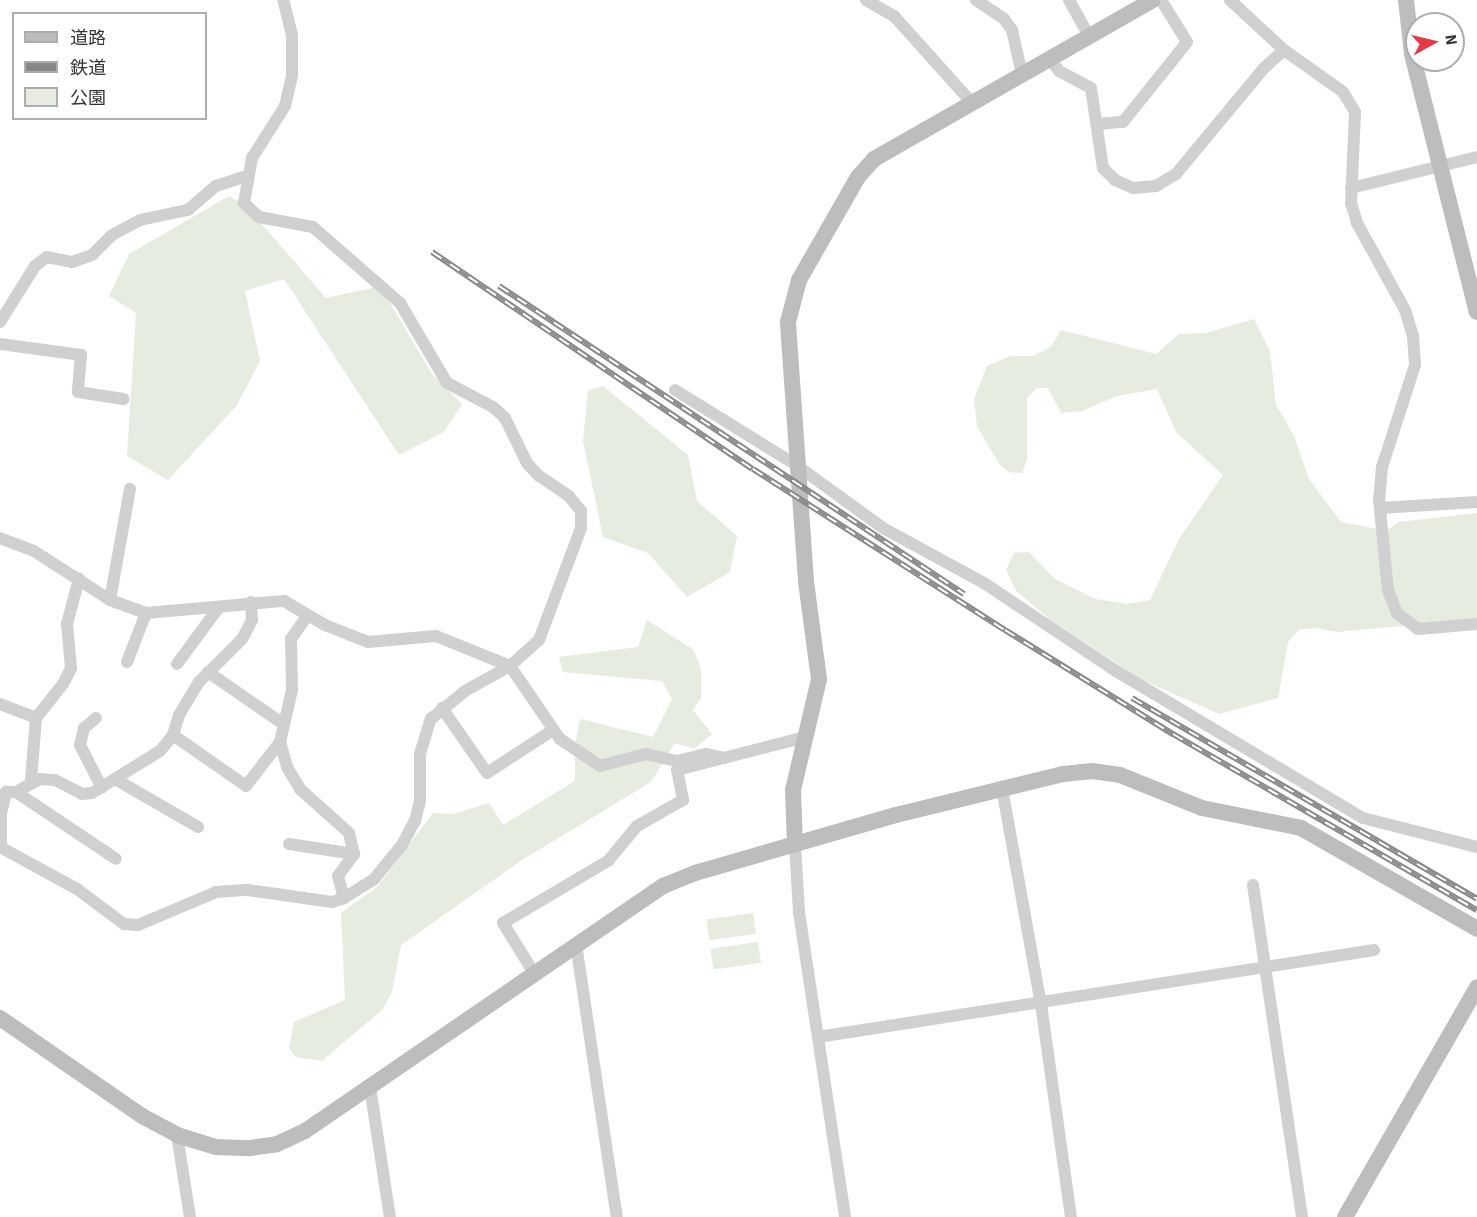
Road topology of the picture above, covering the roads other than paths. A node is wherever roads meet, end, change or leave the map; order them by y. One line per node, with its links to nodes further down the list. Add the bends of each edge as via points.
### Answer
1 (283, 0): 17 (street, via 292,35 292,75 285,106 252,158)
2 (866, 0): 13 (street, via 894,16)
3 (976, 0): 12 (street, via 1004,19 1012,30)
4 (1070, 0): 9 (street)
5 (1153, 0): 9 (street)
6 (1161, 0): 14 (street, via 1186,42 1123,122)
7 (1230, 0): 10 (street)
8 (1406, 0): 16 (street, via 1412,54)
9 (1089, 36): 11 (street)
10 (1284, 50): 14 (street, via 1176,174 1156,186 1133,188 1115,180 1103,168); 18 (street, via 1343,92 1355,112)
11 (1050, 59): 12 (street); 14 (street, via 1059,71 1091,88)
12 (1022, 74): 13 (street)
13 (972, 103): 24 (street, via 874,159 858,177 799,280 788,322)
14 (1098, 124)
15 (1477, 157): 16 (street)
16 (1440, 167): 18 (street); 19 (street)
17 (247, 176): 20 (street, via 216,186 188,210 140,220 112,235 92,255 72,262 47,257 35,266); 38 (street, via 244,203 259,217 313,227 338,245 400,303 447,383 493,407 504,418 533,469 569,496 581,511 582,528 550,618 539,640)
18 (1351, 188): 27 (street, via 1357,223 1405,310 1413,336 1414,365 1382,467)
19 (1477, 312)
20 (0, 322)
21 (0, 344): 23 (street, via 81,356 78,392)
22 (675, 390): 24 (street)
23 (123, 399)
24 (799, 467): 47 (street, via 806,581 819,680); 59 (street, via 883,528 984,582 1116,671 1363,818)
25 (130, 489): 30 (street)
26 (1477, 502): 27 (street)
27 (1380, 508): 35 (street, via 1388,590 1397,613 1418,629)
28 (0, 538): 29 (street, via 34,551)
29 (79, 579): 30 (street); 42 (street, via 66,624 71,668)
30 (110, 600): 33 (street)
31 (251, 602): 32 (street); 34 (street, via 284,601); 39 (street, via 252,620 242,639)
32 (219, 607): 33 (street); 37 (street)
33 (146, 613): 36 (street)
34 (307, 616): 38 (street, via 368,642 436,636); 44 (street, via 291,639 292,690)
35 (1477, 624)
36 (127, 662)
37 (177, 664)
38 (510, 666): 41 (street); 45 (street)
39 (208, 672): 44 (street); 46 (street, via 179,716)
40 (0, 704): 42 (street)
41 (442, 708): 45 (street, via 487,773); 63 (street, via 431,719 420,754 420,801 415,821 402,845 374,879)
42 (36, 718): 51 (street)
43 (96, 718): 52 (street, via 84,728 80,745 85,762)
44 (283, 724): 48 (street)
45 (553, 730): 49 (street, via 579,754 600,766 646,754 676,761 706,754)
46 (173, 735): 48 (street, via 246,786); 50 (street, via 160,751)
47 (802, 738): 49 (street); 57 (street, via 793,790)
48 (280, 742): 60 (street, via 287,768 300,789 349,833)
49 (725, 758): 68 (street, via 677,770 683,800 637,826 608,861 503,923)
50 (115, 779): 52 (street); 55 (street)
51 (31, 780): 52 (street, via 55,780 82,794); 54 (street)
52 (102, 788)
53 (1002, 788): 57 (street); 64 (street, via 1092,771 1120,776 1202,808 1301,828); 70 (street)
54 (7, 792): 58 (street, via 1,814); 61 (street)
55 (198, 828)
56 (289, 844): 60 (street)
57 (795, 845): 65 (street, via 663,886); 72 (street, via 799,912)
58 (0, 847): 63 (street, via 77,889 124,924 138,925 216,892 248,890 332,902)
59 (1477, 847)
60 (354, 854): 63 (street, via 338,876)
61 (116, 859)
62 (1253, 885): 67 (street)
63 (344, 898)
64 (1477, 929)
65 (576, 944): 68 (street); 77 (street)
66 (1374, 950): 67 (street)
67 (1264, 967): 70 (street); 80 (street)
68 (534, 973): 73 (street)
69 (1477, 987): 81 (street)
70 (1041, 1004): 72 (street); 79 (street)
71 (0, 1018): 74 (street, via 142,1116)
72 (818, 1037): 78 (street)
73 (370, 1087): 74 (street, via 305,1131 277,1144 216,1147); 76 (street)
74 (177, 1135): 75 (street)
75 (190, 1217)
76 (390, 1217)
77 (617, 1217)
78 (845, 1217)
79 (1071, 1217)
80 (1302, 1217)
81 (1345, 1217)

